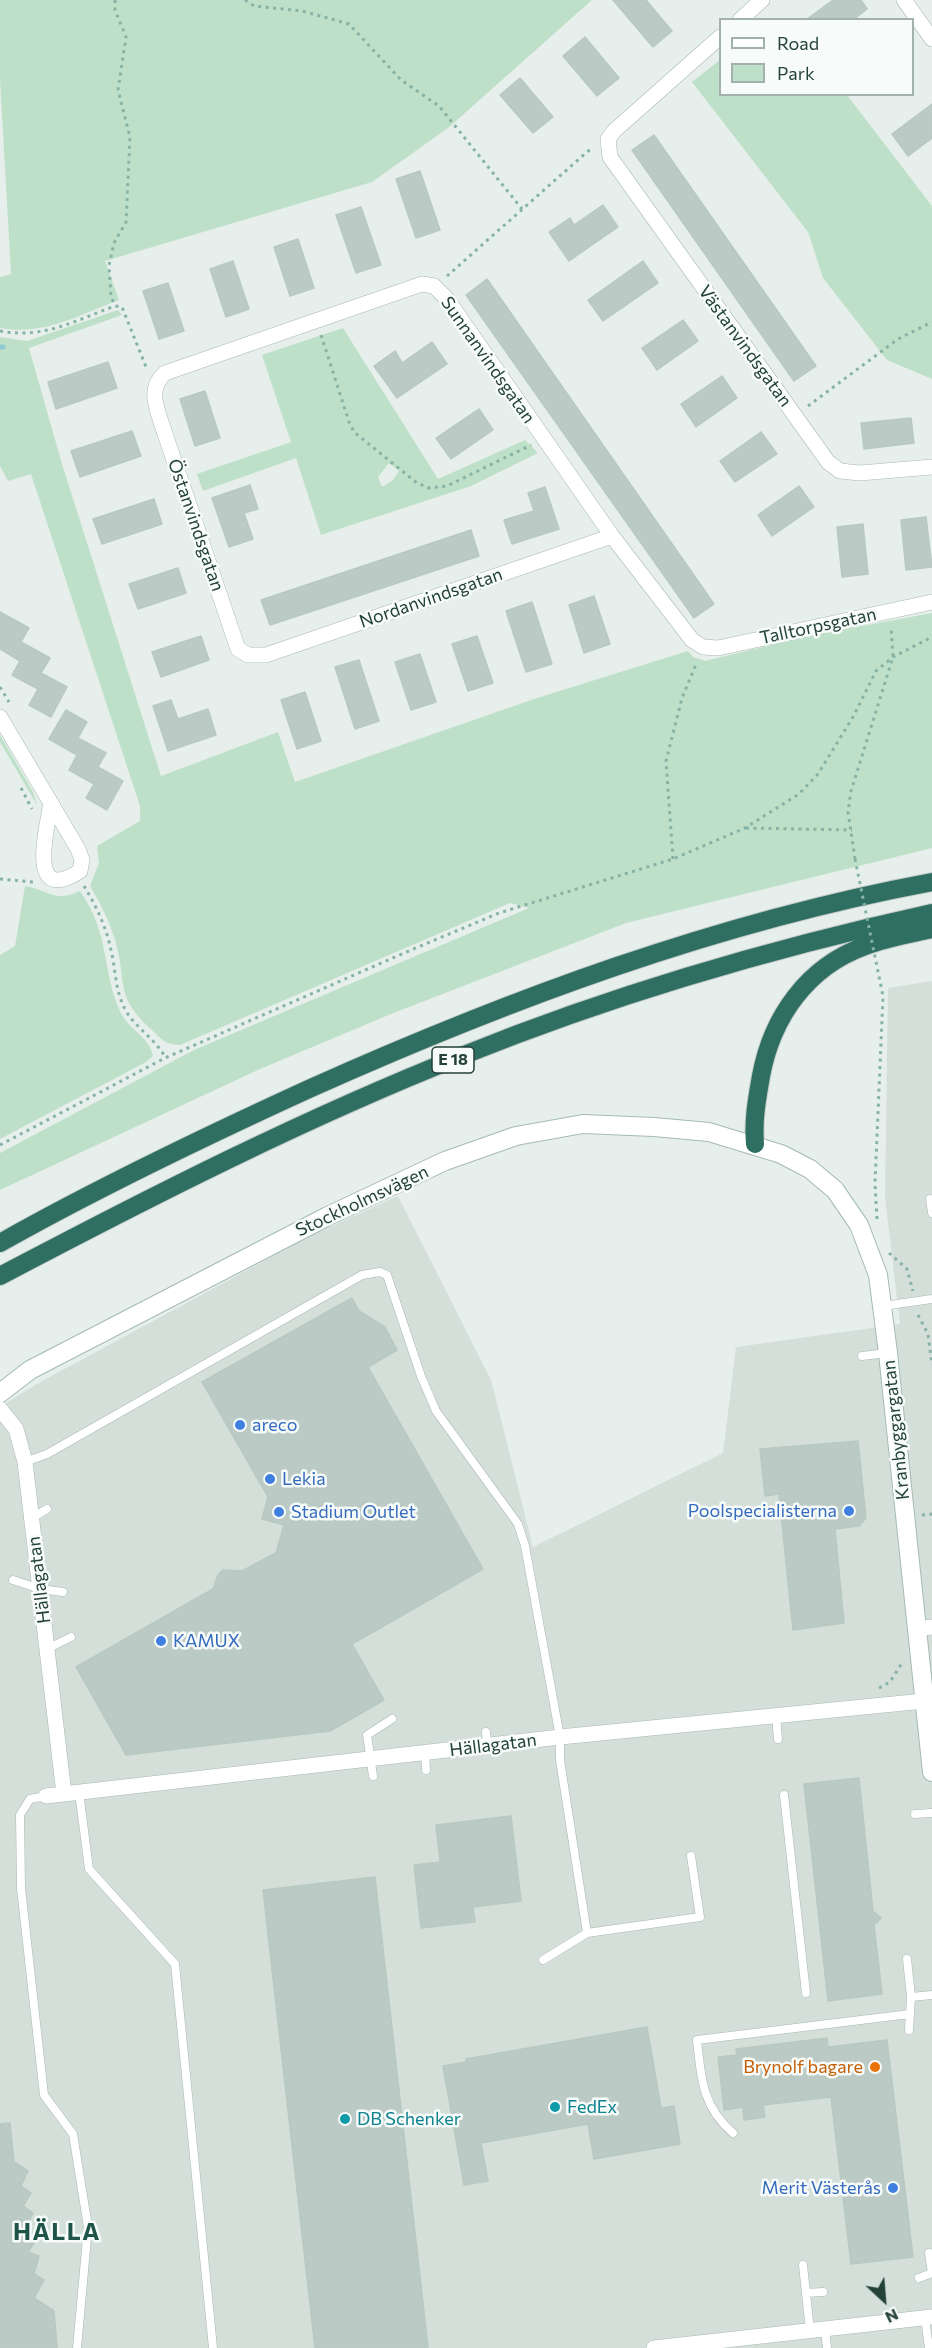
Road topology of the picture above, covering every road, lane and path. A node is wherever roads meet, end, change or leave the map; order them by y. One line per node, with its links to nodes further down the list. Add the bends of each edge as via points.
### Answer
1 (115, 0): 11 (path, via 126,37 118,90 130,137 126,222 114,243 109,265)
2 (245, 0): 9 (path, via 254,6 302,11 349,24 401,80 439,106)
3 (762, 0): 5 (street)
4 (904, 0): 7 (street)
5 (742, 18)
6 (719, 38): 8 (street, via 614,131)
7 (932, 39)
8 (608, 143): 9 (path, via 588,151); 16 (street, Västanvindsgatan, via 610,157)
9 (522, 209): 10 (path)
10 (434, 286): 12 (street, Sunnanvindsgatan, via 422,284); 17 (street, Sunnanvindsgatan, via 447,299)
11 (115, 306): 14 (path, via 38,334); 15 (path, via 126,312 148,370)
12 (317, 322): 15 (street, Sunnanvindsgatan, via 165,373); 17 (path, via 354,432 417,483 429,489 447,486)
13 (932, 322): 16 (path, via 898,339)
14 (0, 331)
15 (157, 383): 24 (street, Östanvindsgatan, via 154,399 161,422 238,649)
16 (794, 416): 18 (street, Västanvindsgatan, via 828,462 840,471)
17 (542, 437): 19 (street, Sunnanvindsgatan)
18 (932, 467)
19 (612, 536): 23 (street, Sunnanvindsgatan, via 685,634); 24 (street, Nordanvindsgatan, via 266,655)
20 (932, 602): 21 (street, Talltorpsgatan)
21 (890, 610): 23 (street, Talltorpsgatan, via 718,648); 25 (path)
22 (932, 637): 25 (path)
23 (703, 647): 30 (path, via 682,698 666,761)
24 (248, 655)
25 (893, 657): 28 (path, via 876,670 818,774 799,794); 29 (path, via 851,791 848,812)
26 (0, 717): 27 (street)
27 (51, 802)
28 (745, 828): 29 (path); 30 (path)
29 (852, 830): 42 (path, bridge, via 883,996 875,1183)
30 (673, 859): 37 (path, via 500,913)
31 (0, 879): 32 (path)
32 (35, 882)
33 (932, 882): 43 (highway, E 18, via 721,933 573,981 401,1048 236,1122)
34 (83, 885): 37 (path, via 107,934 126,1011)
35 (932, 914): 45 (highway, E 18, via 720,967 571,1014 463,1055 182,1180)
36 (932, 929): 38 (highway, via 852,951 824,968 801,989 781,1017 768,1046 753,1123)
37 (165, 1058): 39 (path)
38 (755, 1144): 48 (street, Kranbyggargatan, via 810,1169 835,1190 871,1251); 52 (street, Stockholmsvägen, via 709,1132 583,1124 516,1136 477,1148 216,1272 30,1370)
39 (0, 1146)
40 (930, 1199): 41 (lane)
41 (932, 1213)
42 (878, 1223)
43 (0, 1243)
44 (885, 1246): 47 (path, via 907,1269)
45 (0, 1276)
46 (932, 1299): 47 (lane)
47 (915, 1302): 48 (lane); 51 (path, via 928,1334)
48 (881, 1306): 49 (street, Kranbyggargatan)
49 (888, 1353): 50 (lane); 60 (street, Kranbyggargatan)
50 (862, 1356)
51 (932, 1365)
52 (0, 1393)
53 (0, 1409): 54 (street, Hällagatan, via 16,1429)
54 (25, 1462): 56 (street, Hällagatan); 66 (lane, via 47,1454 362,1275 387,1275 436,1411 518,1524)
55 (47, 1509): 56 (lane)
56 (32, 1518): 58 (street, Hällagatan)
57 (13, 1580): 58 (lane)
58 (40, 1589): 59 (lane); 62 (street, Hällagatan)
59 (63, 1592)
60 (924, 1628): 63 (street, Kranbyggargatan)
61 (71, 1637): 62 (lane)
62 (47, 1649): 73 (street, Hällagatan)
63 (924, 1701): 64 (street, Hällagatan); 71 (street, Kranbyggargatan)
64 (776, 1715): 66 (street, Hällagatan); 67 (lane)
65 (392, 1719): 69 (lane, via 367,1735)
66 (560, 1737): 68 (street, Hällagatan, via 487,1739); 79 (lane, via 560,1760)
67 (778, 1739)
68 (425, 1752): 69 (street, Hällagatan); 70 (lane)
69 (370, 1759): 72 (lane); 73 (street, Hällagatan)
70 (426, 1770)
71 (932, 1772)
72 (373, 1776)
73 (71, 1793): 75 (street, Hällagatan); 96 (lane, via 89,1869 175,1964)
74 (784, 1795): 82 (lane)
75 (46, 1796): 95 (lane, via 30,1799 20,1815 21,1888 44,2095 73,2134 88,2227)
76 (932, 1813): 77 (lane)
77 (915, 1814)
78 (691, 1856): 79 (lane, via 700,1917)
79 (587, 1933): 81 (lane)
80 (907, 1959): 84 (lane)
81 (543, 1960)
82 (806, 1993)
83 (932, 1995): 84 (lane)
84 (911, 1997): 85 (lane)
85 (910, 2014): 86 (lane); 87 (lane, via 697,2040 702,2087 718,2120)
86 (909, 2030)
87 (733, 2133)
88 (929, 2253): 90 (lane, via 932,2273)
89 (803, 2265): 92 (lane)
90 (919, 2278)
91 (823, 2292): 92 (lane)
92 (806, 2293): 94 (lane)
93 (928, 2317): 94 (street); 99 (lane)
94 (817, 2330): 97 (street); 98 (lane)
95 (77, 2348)
96 (213, 2348)
97 (654, 2348)
98 (827, 2348)
99 (929, 2348)

